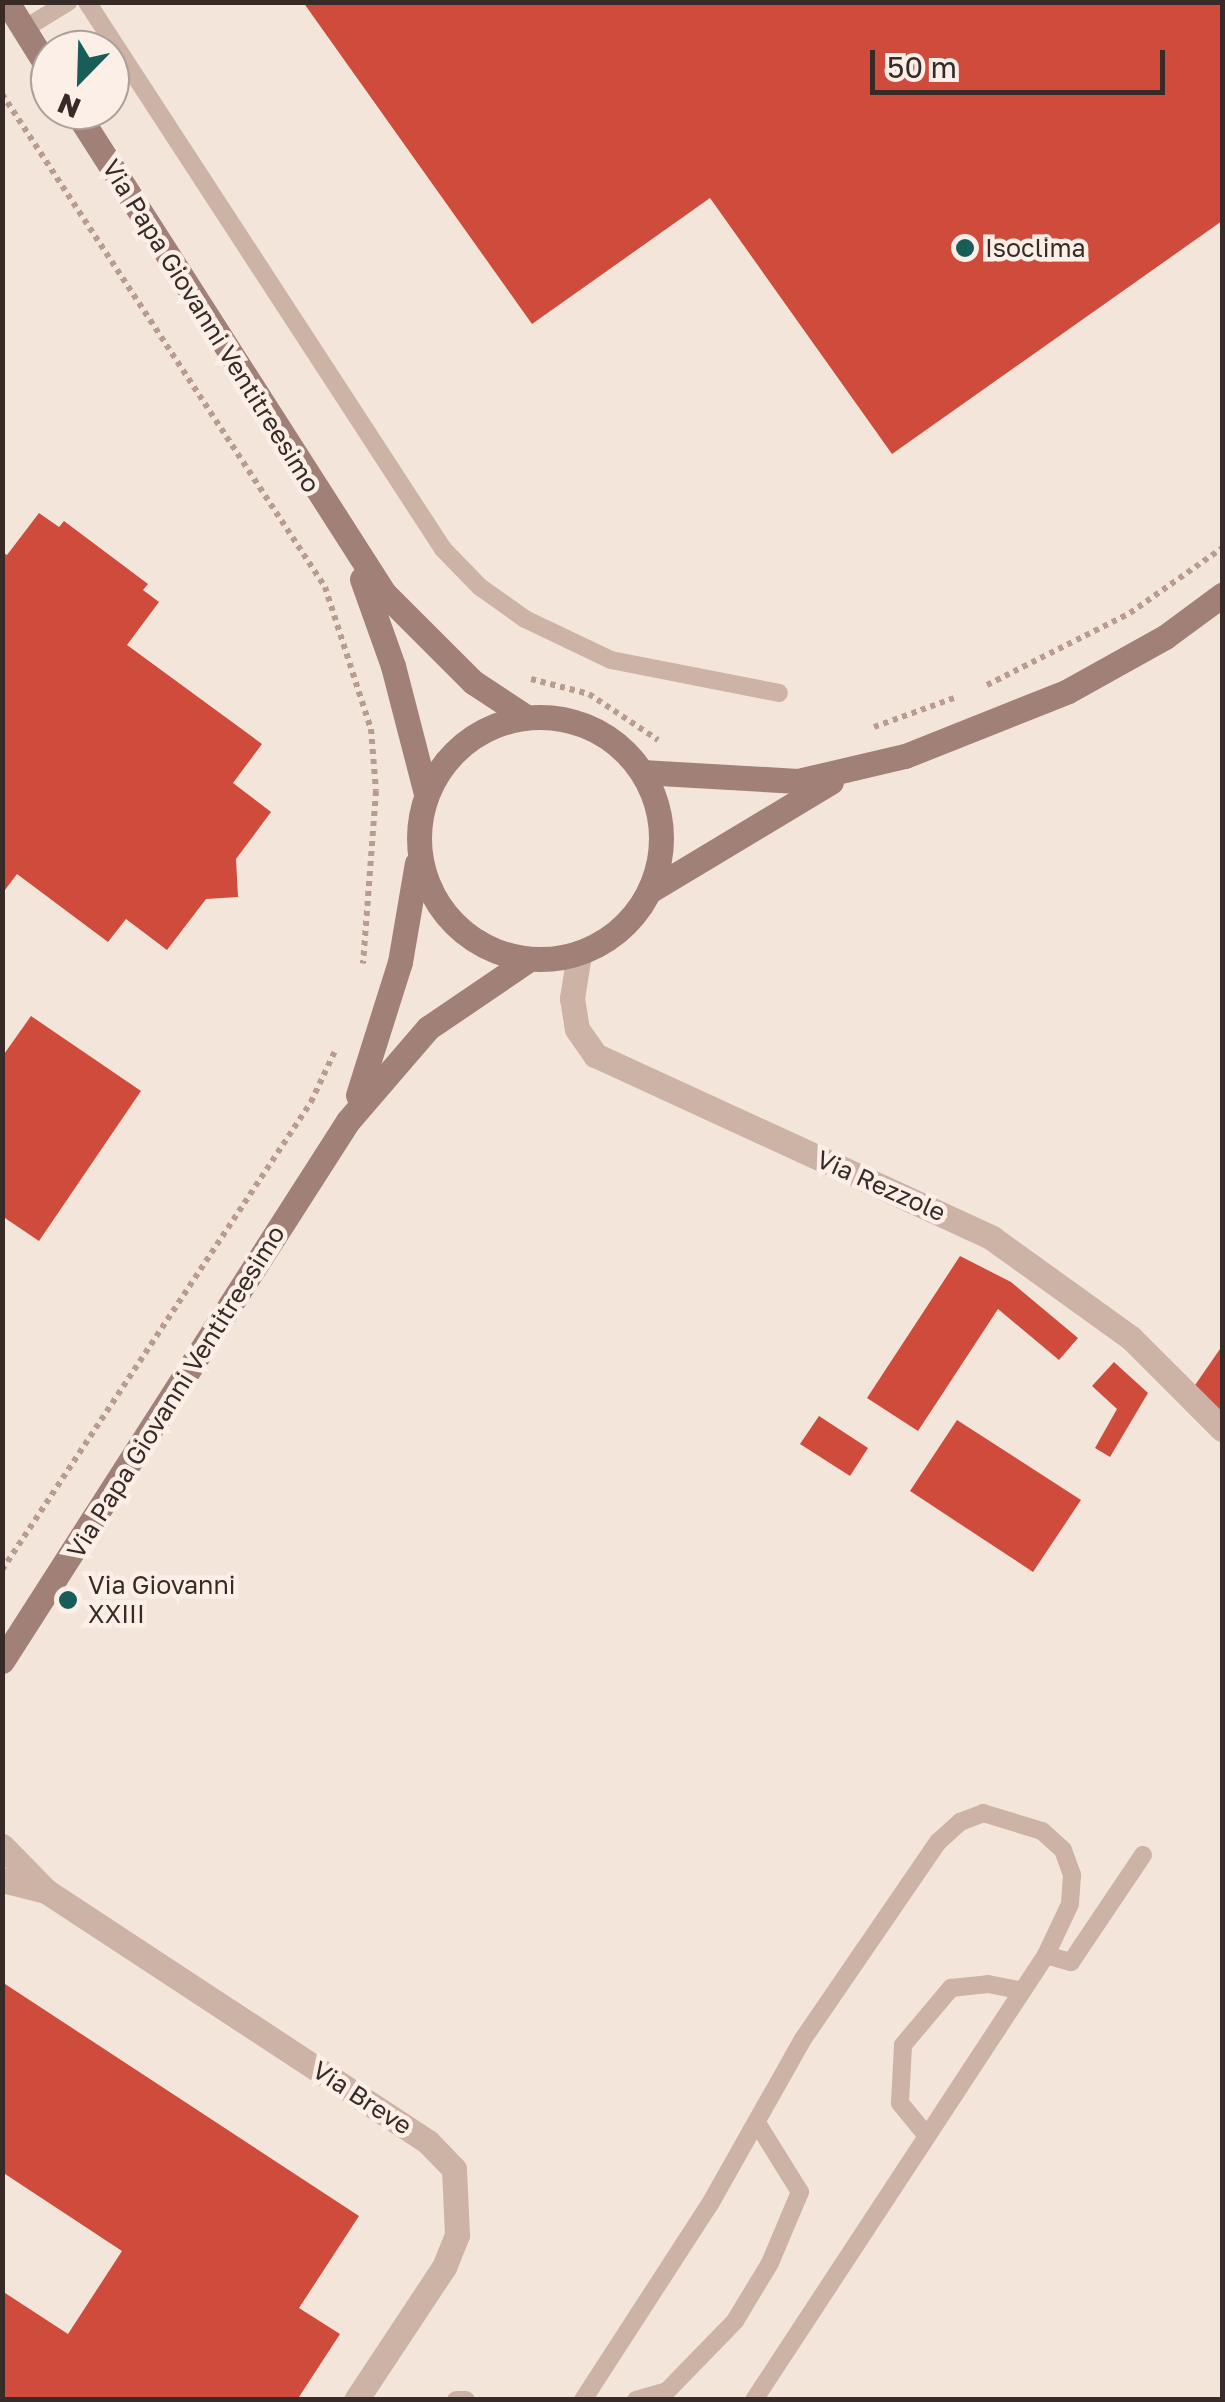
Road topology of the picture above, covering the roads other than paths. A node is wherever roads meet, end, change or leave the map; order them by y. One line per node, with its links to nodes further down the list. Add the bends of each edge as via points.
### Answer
1 (7, 2): 4 (street)
2 (68, 2): 4 (lane)
3 (88, 2): 9 (lane, via 443,549 525,619 611,660)
4 (24, 29): 5 (street)
5 (30, 39)
6 (88, 130): 7 (street, Via Papa Giovanni Ventitreesimo)
7 (348, 542): 10 (street, Via Papa Giovanni Ventitreesimo, via 426,640); 13 (street, Via Papa Giovanni Ventitreesimo, via 394,666)
8 (1222, 595): 12 (street, via 1165,637 1050,699 960,738)
9 (779, 694)
10 (526, 717): 11 (street, via 592,728); 13 (street, via 465,742)
11 (642, 772): 12 (street, via 746,782); 15 (street, via 662,830)
12 (849, 772): 15 (street)
13 (426, 794): 14 (street)
14 (418, 853): 17 (street, via 426,885 467,936); 18 (street, Via Papa Giovanni Ventitreesimo, via 400,962)
15 (651, 890): 16 (street, via 621,928)
16 (579, 954): 17 (street); 19 (street, Via Rezzole, via 574,1013 595,1054 992,1238 1131,1338)
17 (528, 960): 18 (street, Via Papa Giovanni Ventitreesimo, via 428,1028)
18 (348, 1120): 20 (street, Via Papa Giovanni Ventitreesimo)
19 (1222, 1429)
20 (2, 1662)
21 (2, 1846): 24 (street)
22 (1143, 1856): 25 (lane, via 1071,1962)
23 (2, 1880): 24 (street)
24 (46, 1891): 29 (street, Via Breve, via 428,2142 454,2169 457,2235 444,2267)
25 (1046, 1955): 26 (lane); 27 (lane, via 1070,1904 1072,1875 1063,1850 1042,1830 982,1813 960,1822 938,1842 804,2040)
26 (1020, 1990): 28 (lane); 28 (lane, via 988,1984 951,1988 903,2046 900,2103)
27 (757, 2123): 32 (lane); 33 (lane, via 800,2192 770,2263 734,2320 667,2391)
28 (926, 2136): 34 (lane)
29 (356, 2400)
30 (456, 2400): 31 (lane)
31 (466, 2400)
32 (583, 2400)
33 (636, 2400)
34 (754, 2400)

